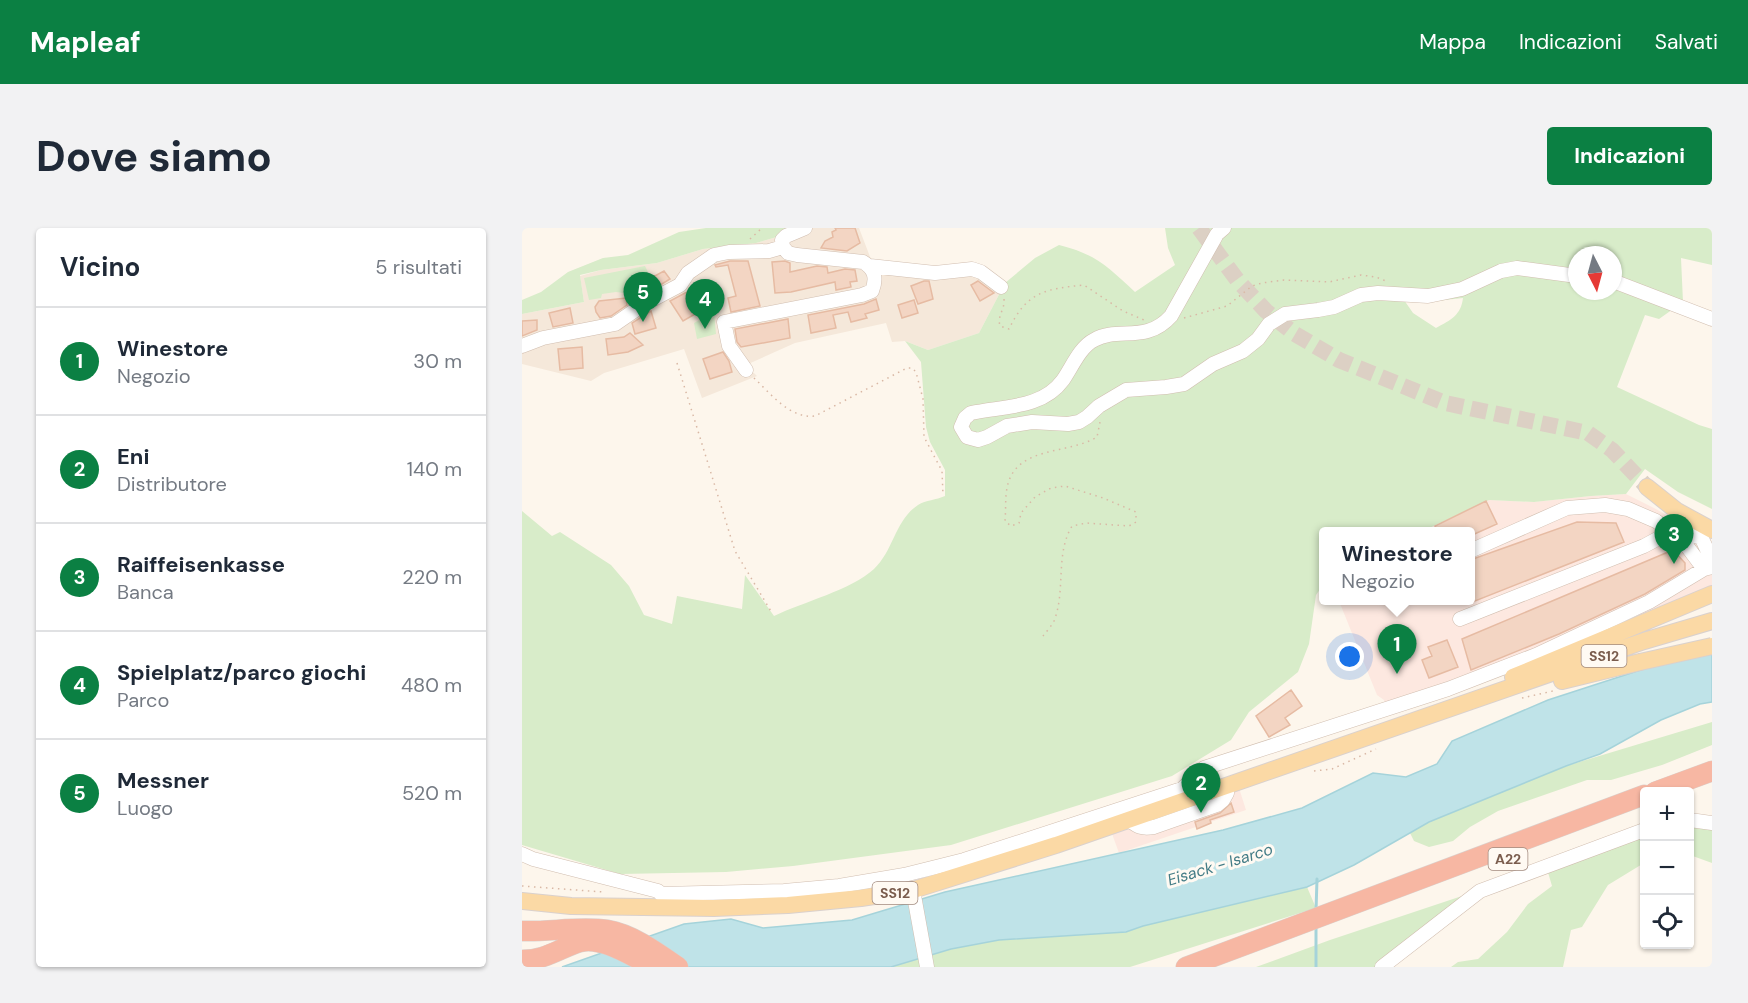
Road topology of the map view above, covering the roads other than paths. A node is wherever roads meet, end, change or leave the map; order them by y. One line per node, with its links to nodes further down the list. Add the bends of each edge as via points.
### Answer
1 (805, 228): 3 (street, via 786,236)
2 (1224, 228): 5 (street, via 1164,324 1094,340 1062,382 1045,397 1022,405 971,412 962,428 967,438 978,440 1007,426 1032,422 1079,422 1126,390 1184,384 1213,364 1244,351 1269,324 1285,314 1334,307 1360,295 1428,296 1462,289 1516,268)
3 (783, 247): 4 (street, via 797,255); 9 (street, via 714,255 688,273 680,285 615,324)
4 (870, 266): 7 (street, via 935,273 972,269); 10 (street, via 876,282 872,291 862,295 724,322 729,346)
5 (1568, 275)
6 (1622, 285): 8 (street)
7 (1001, 287)
8 (1712, 320)
9 (522, 346)
10 (746, 370)
11 (1647, 487): 12 (main road, via 1677,511)
12 (1709, 527)
13 (1672, 531): 14 (street, via 1628,509 1605,505 1567,508); 15 (street); 17 (street, via 1644,546)
14 (1475, 549)
15 (1709, 565): 31 (street, via 1648,602 1536,655 1448,689 1204,768 1182,789 964,860 904,875 784,891 661,894)
16 (1712, 594): 21 (main road)
17 (1460, 619)
18 (1712, 621): 20 (main road, SS12, via 1644,641)
19 (1712, 645): 20 (main road, bridge)
20 (1518, 693): 21 (main road, SS12)
21 (1431, 716): 32 (main road, SS12)
22 (1712, 771): 24 (highway)
23 (1712, 786): 25 (highway)
24 (1669, 787)
25 (1694, 791)
26 (1640, 797): 34 (highway, A22)
27 (1640, 810): 34 (highway, A22)
28 (1694, 821): 29 (street)
29 (1712, 823)
30 (1640, 831): 47 (street, via 1480,891)
31 (522, 854)
32 (913, 894): 33 (main road, SS12, via 788,906 714,908); 44 (street)
33 (522, 902)
34 (1373, 903): 36 (highway, A22)
35 (522, 932): 37 (highway, via 592,929)
36 (1283, 938): 40 (highway, A22); 46 (highway, A22)
37 (613, 939): 38 (highway); 39 (highway, via 585,941 543,958)
38 (638, 956): 41 (highway); 42 (highway); 43 (highway)
39 (522, 960)
40 (1190, 965): 45 (highway)
41 (654, 967)
42 (663, 967)
43 (678, 967)
44 (927, 967)
45 (1172, 967)
46 (1221, 967)
47 (1382, 967)

